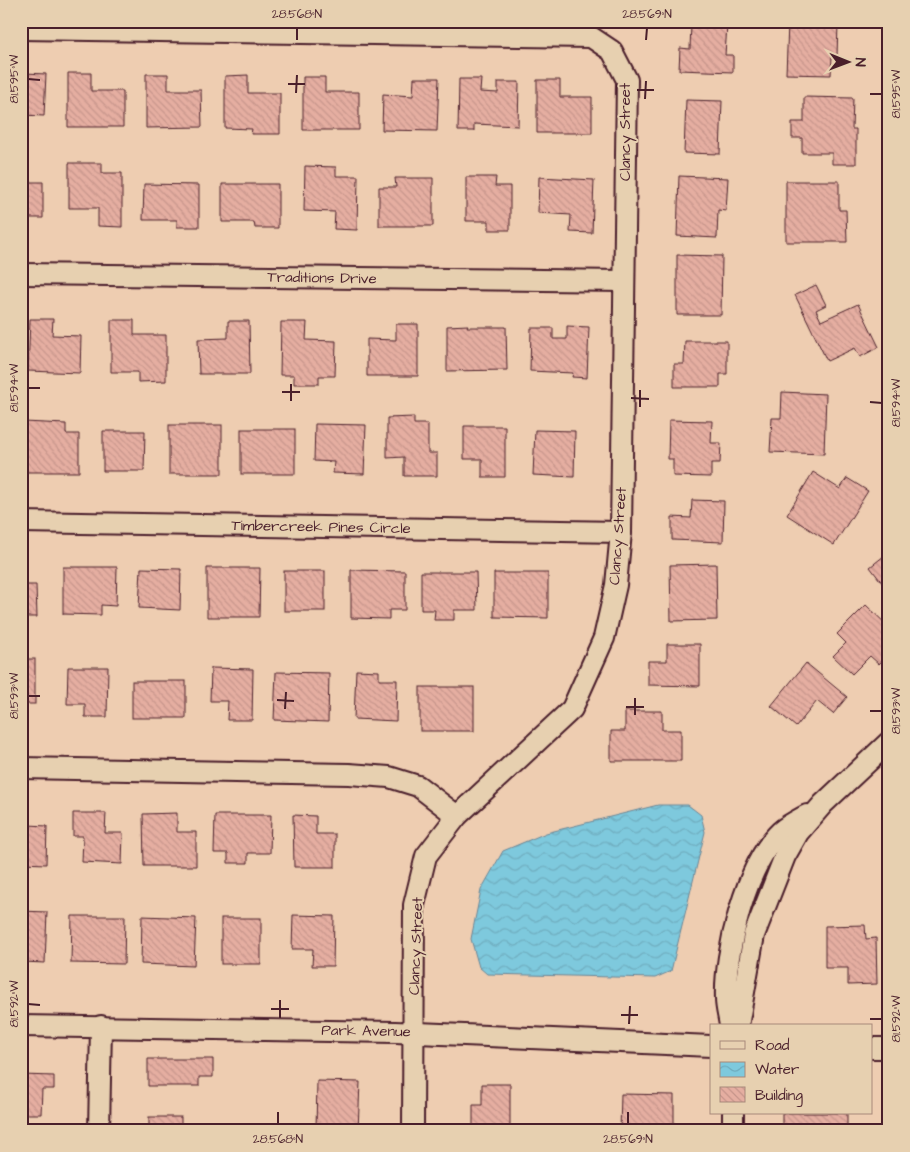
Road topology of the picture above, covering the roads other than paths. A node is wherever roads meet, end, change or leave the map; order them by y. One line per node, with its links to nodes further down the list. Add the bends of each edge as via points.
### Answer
1 (21, 29): 2 (street, Clancy Street)
2 (554, 29): 4 (street, Clancy Street, via 591,37 612,51 627,80)
3 (21, 274): 4 (street, Traditions Drive)
4 (624, 281): 6 (street, Clancy Street)
5 (21, 522): 6 (street, Timbercreek Pines Circle)
6 (622, 532): 10 (street, Clancy Street, via 616,586 604,638 572,709)
7 (889, 742): 9 (street)
8 (21, 768): 10 (street, via 389,777 418,786)
9 (823, 804): 11 (street, via 781,831 765,852 747,887 731,942 726,999); 12 (street, via 785,856 754,934)
10 (456, 816): 15 (street, Clancy Street, via 426,856 414,906)
11 (730, 1024)
12 (738, 1024)
13 (21, 1026): 14 (street, Park Avenue)
14 (101, 1026): 15 (street, Park Avenue); 20 (street)
15 (413, 1032): 16 (street, Park Avenue); 21 (street, Clancy Street)
16 (710, 1046)
17 (872, 1048): 18 (street)
18 (889, 1048)
19 (733, 1114): 22 (street)
20 (100, 1131)
21 (413, 1131)
22 (733, 1131)

